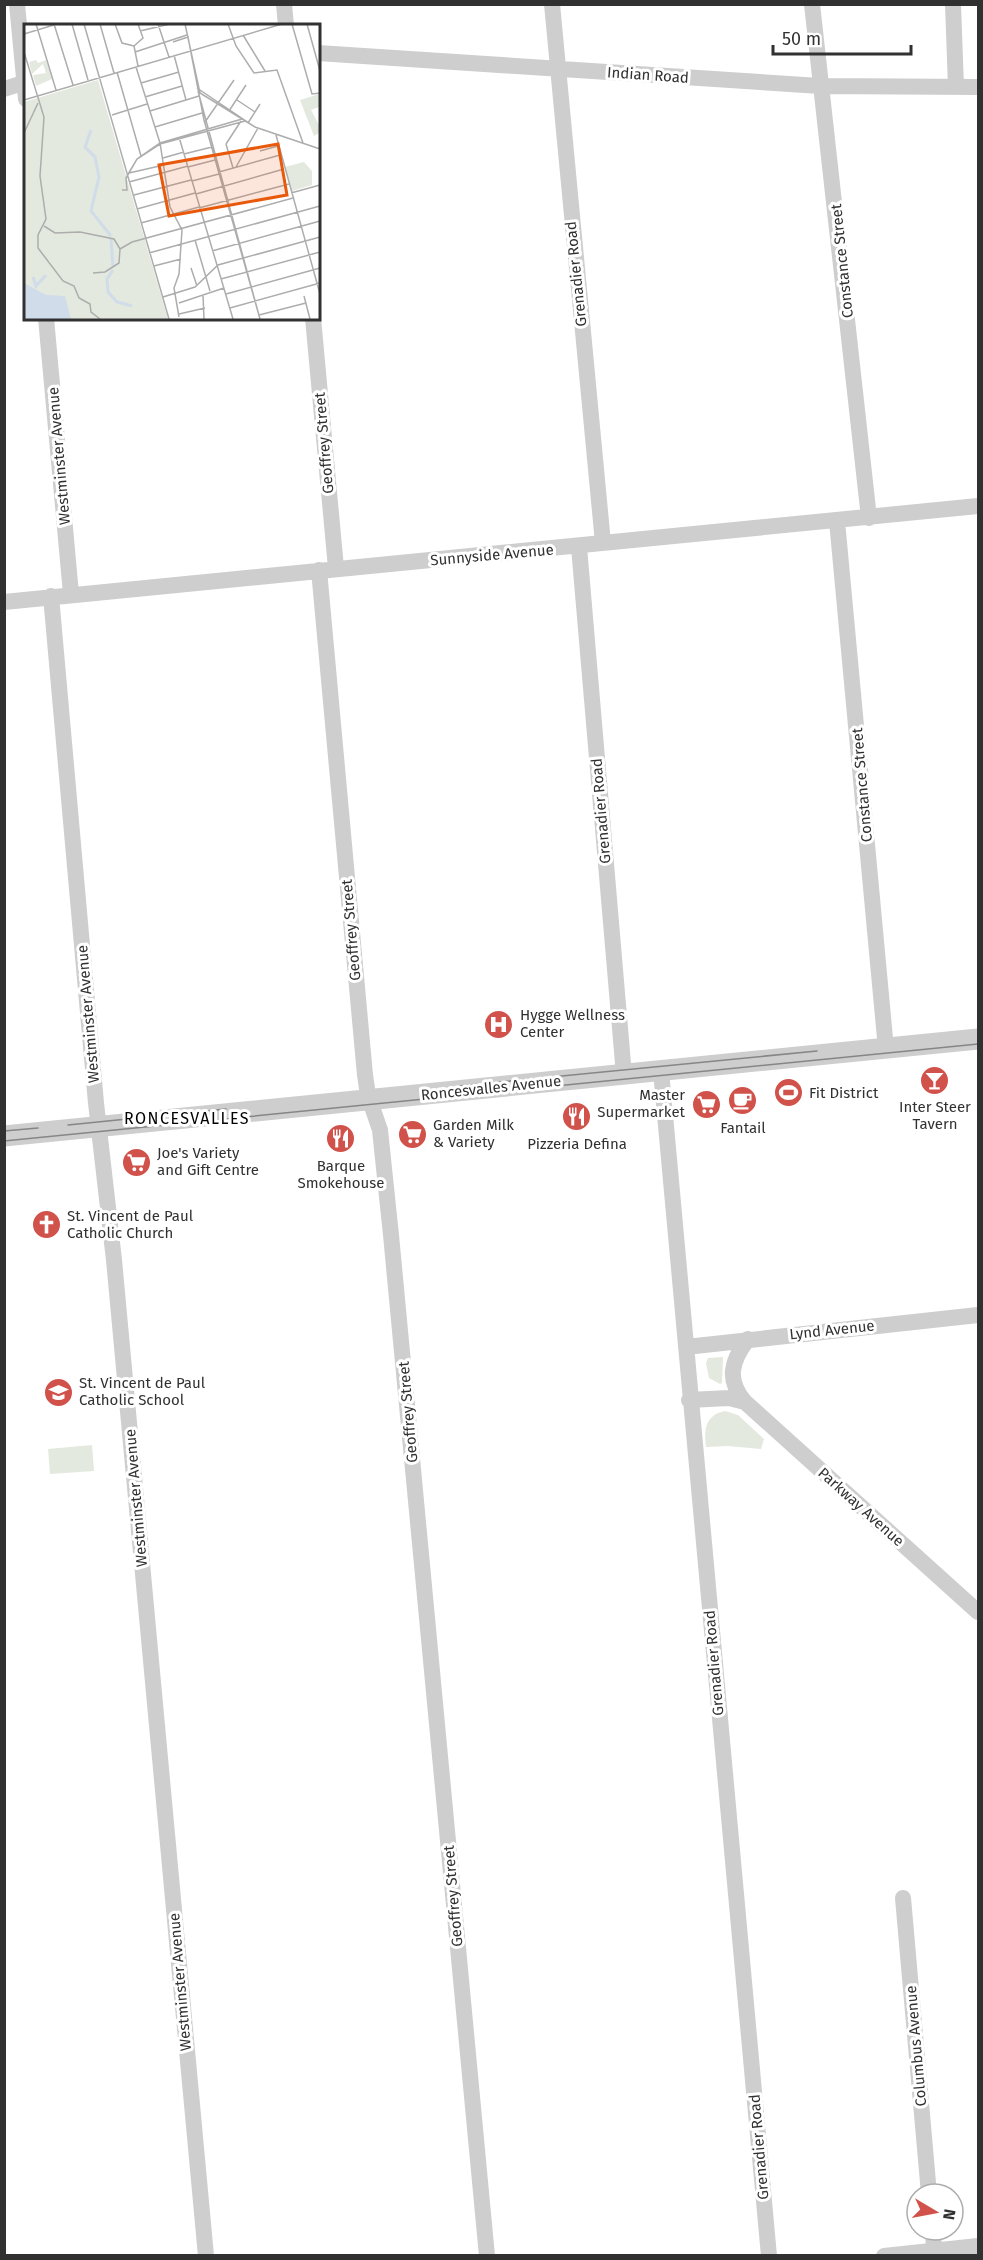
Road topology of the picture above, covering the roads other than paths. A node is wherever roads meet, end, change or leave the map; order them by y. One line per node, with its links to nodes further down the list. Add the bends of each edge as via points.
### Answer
1 (17, 4): 9 (street)
2 (284, 4): 6 (street)
3 (552, 4): 8 (street, Grenadier Road)
4 (812, 4): 10 (street, Constance Street)
5 (953, 4): 11 (street)
6 (286, 24)
7 (320, 53): 8 (street, Indian Road)
8 (558, 69): 10 (street, Indian Road); 20 (street, Grenadier Road)
9 (24, 78)
10 (820, 86): 11 (street, Indian Road); 18 (street, Constance Street)
11 (956, 87): 12 (street, Indian Road)
12 (978, 87)
13 (24, 88): 14 (street)
14 (4, 89)
15 (46, 320): 24 (street, Westminster Avenue)
16 (313, 320): 22 (street, Geoffrey Street)
17 (978, 506): 18 (street, Sunnyside Avenue)
18 (869, 518): 19 (street, Sunnyside Avenue)
19 (837, 521): 20 (street, Sunnyside Avenue); 28 (street, Constance Street)
20 (603, 543): 21 (street, Sunnyside Avenue)
21 (579, 547): 22 (street, Sunnyside Avenue); 30 (street, Grenadier Road)
22 (336, 568): 23 (street, Sunnyside Avenue)
23 (319, 570): 24 (street, Sunnyside Avenue); 31 (street, Geoffrey Street)
24 (71, 594): 25 (street, Sunnyside Avenue)
25 (51, 597): 26 (street, Sunnyside Avenue); 32 (street, Westminster Avenue)
26 (4, 602)
27 (978, 1039): 28 (street, Roncesvalles Avenue)
28 (886, 1049): 29 (street, Roncesvalles Avenue)
29 (661, 1071): 30 (street, Roncesvalles Avenue); 36 (street, Grenadier Road)
30 (624, 1075): 31 (street, Roncesvalles Avenue)
31 (369, 1100): 32 (street, Roncesvalles Avenue); 46 (street, Geoffrey Street, via 380,1130 391,1235)
32 (98, 1127): 33 (street, Roncesvalles Avenue); 45 (street, Westminster Avenue, via 113,1249)
33 (4, 1136)
34 (978, 1315): 35 (street, Lynd Avenue)
35 (748, 1339): 36 (street, Lynd Avenue); 38 (street, Parkway Avenue, via 736,1357 732,1381)
36 (686, 1347): 37 (street, Grenadier Road)
37 (689, 1400): 38 (street, via 729,1398); 47 (street, Grenadier Road)
38 (744, 1402): 39 (street, Parkway Avenue)
39 (978, 1612)
40 (903, 1898): 41 (street, Columbus Avenue)
41 (928, 2182)
42 (934, 2242): 44 (street)
43 (978, 2246): 44 (street)
44 (934, 2250): 48 (street)
45 (206, 2256)
46 (487, 2256)
47 (769, 2256)
48 (885, 2256)

